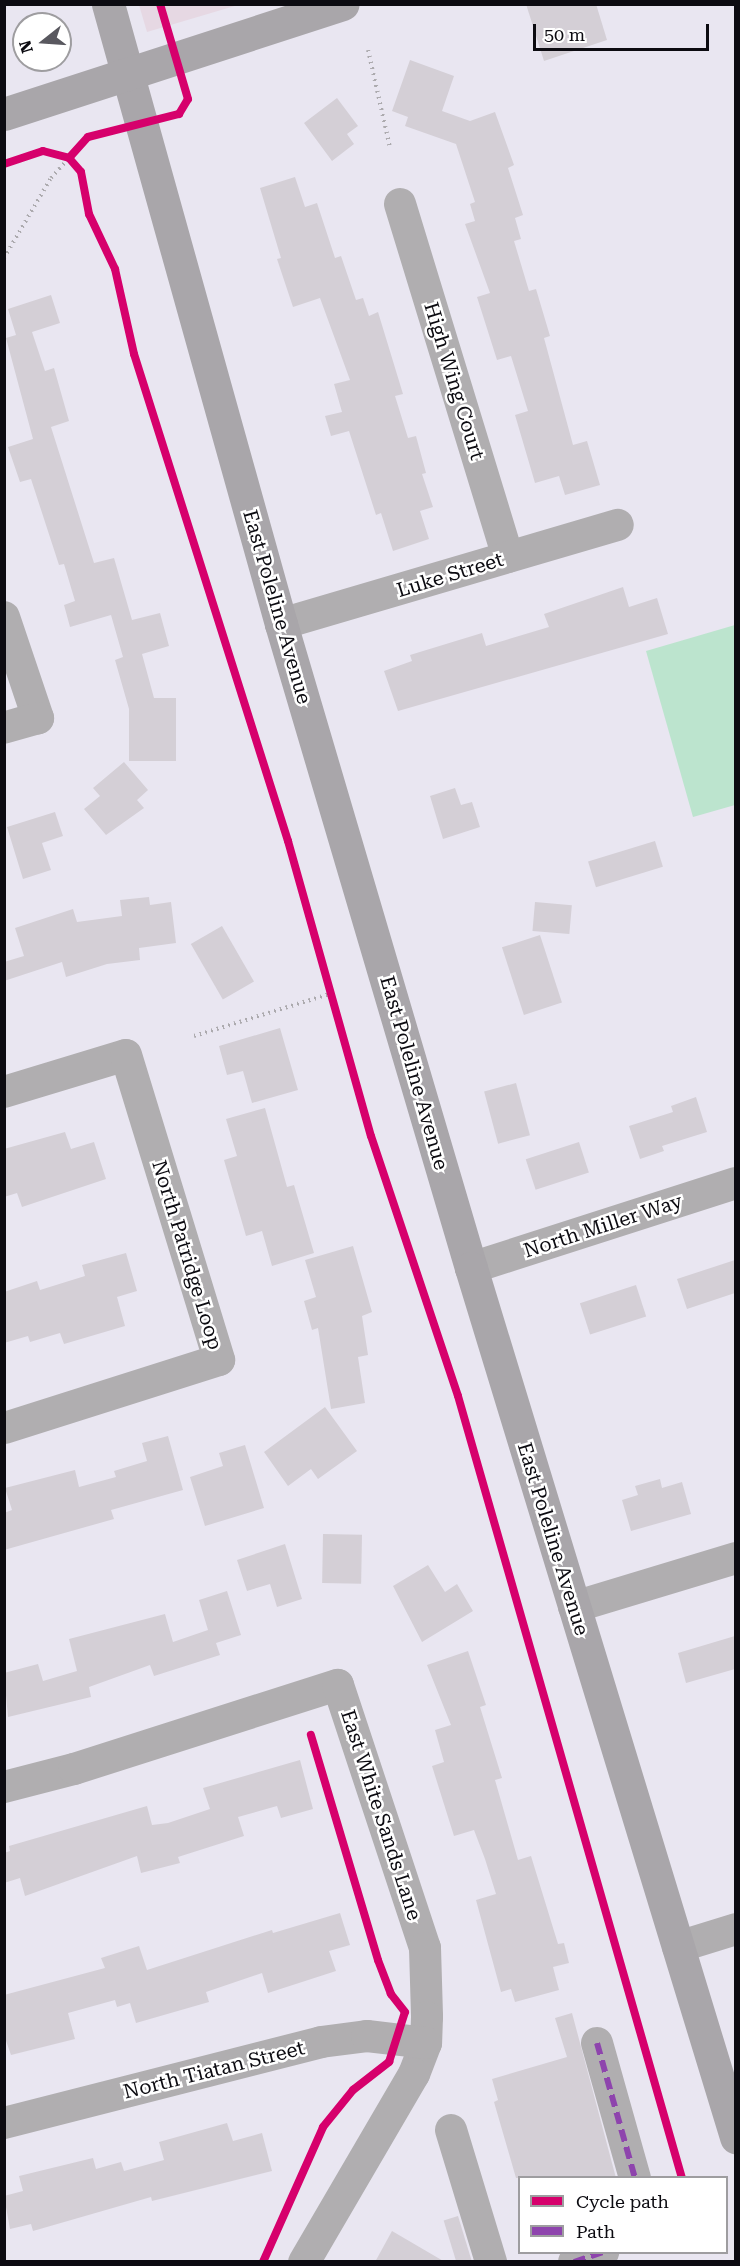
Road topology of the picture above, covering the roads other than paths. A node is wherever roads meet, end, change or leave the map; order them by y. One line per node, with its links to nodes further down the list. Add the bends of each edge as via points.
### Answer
1 (108, 4): 3 (main road, East Poleline Avenue)
2 (343, 4): 3 (main road)
3 (128, 74): 4 (main road); 9 (main road, East Poleline Avenue)
4 (4, 114)
5 (400, 204): 7 (street, High Wing Court)
6 (618, 525): 7 (street, Luke Street)
7 (508, 557): 9 (street, Luke Street)
8 (4, 617): 10 (street, via 38,718)
9 (281, 624): 13 (main road, East Poleline Avenue)
10 (4, 728)
11 (4, 1092): 14 (street, North Patridge Loop, via 126,1055 219,1360)
12 (735, 1183): 13 (street, North Miller Way)
13 (471, 1268): 16 (main road, East Poleline Avenue)
14 (4, 1428)
15 (735, 1558): 16 (street)
16 (574, 1607): 19 (main road, East Poleline Avenue)
17 (4, 1787): 20 (street, East White Sands Lane, via 74,1769 338,1685 425,1948)
18 (735, 1929): 19 (street)
19 (678, 1947): 24 (main road, East Poleline Avenue)
20 (426, 2043): 22 (street, North Tiatan Street, via 367,2036 321,2042); 27 (street, East White Sands Lane, via 414,2074)
21 (597, 2043): 25 (street)
22 (4, 2123)
23 (450, 2130): 28 (street)
24 (735, 2137)
25 (634, 2176)
26 (600, 2254): 29 (street)
27 (304, 2262)
28 (491, 2262)
29 (574, 2262)

